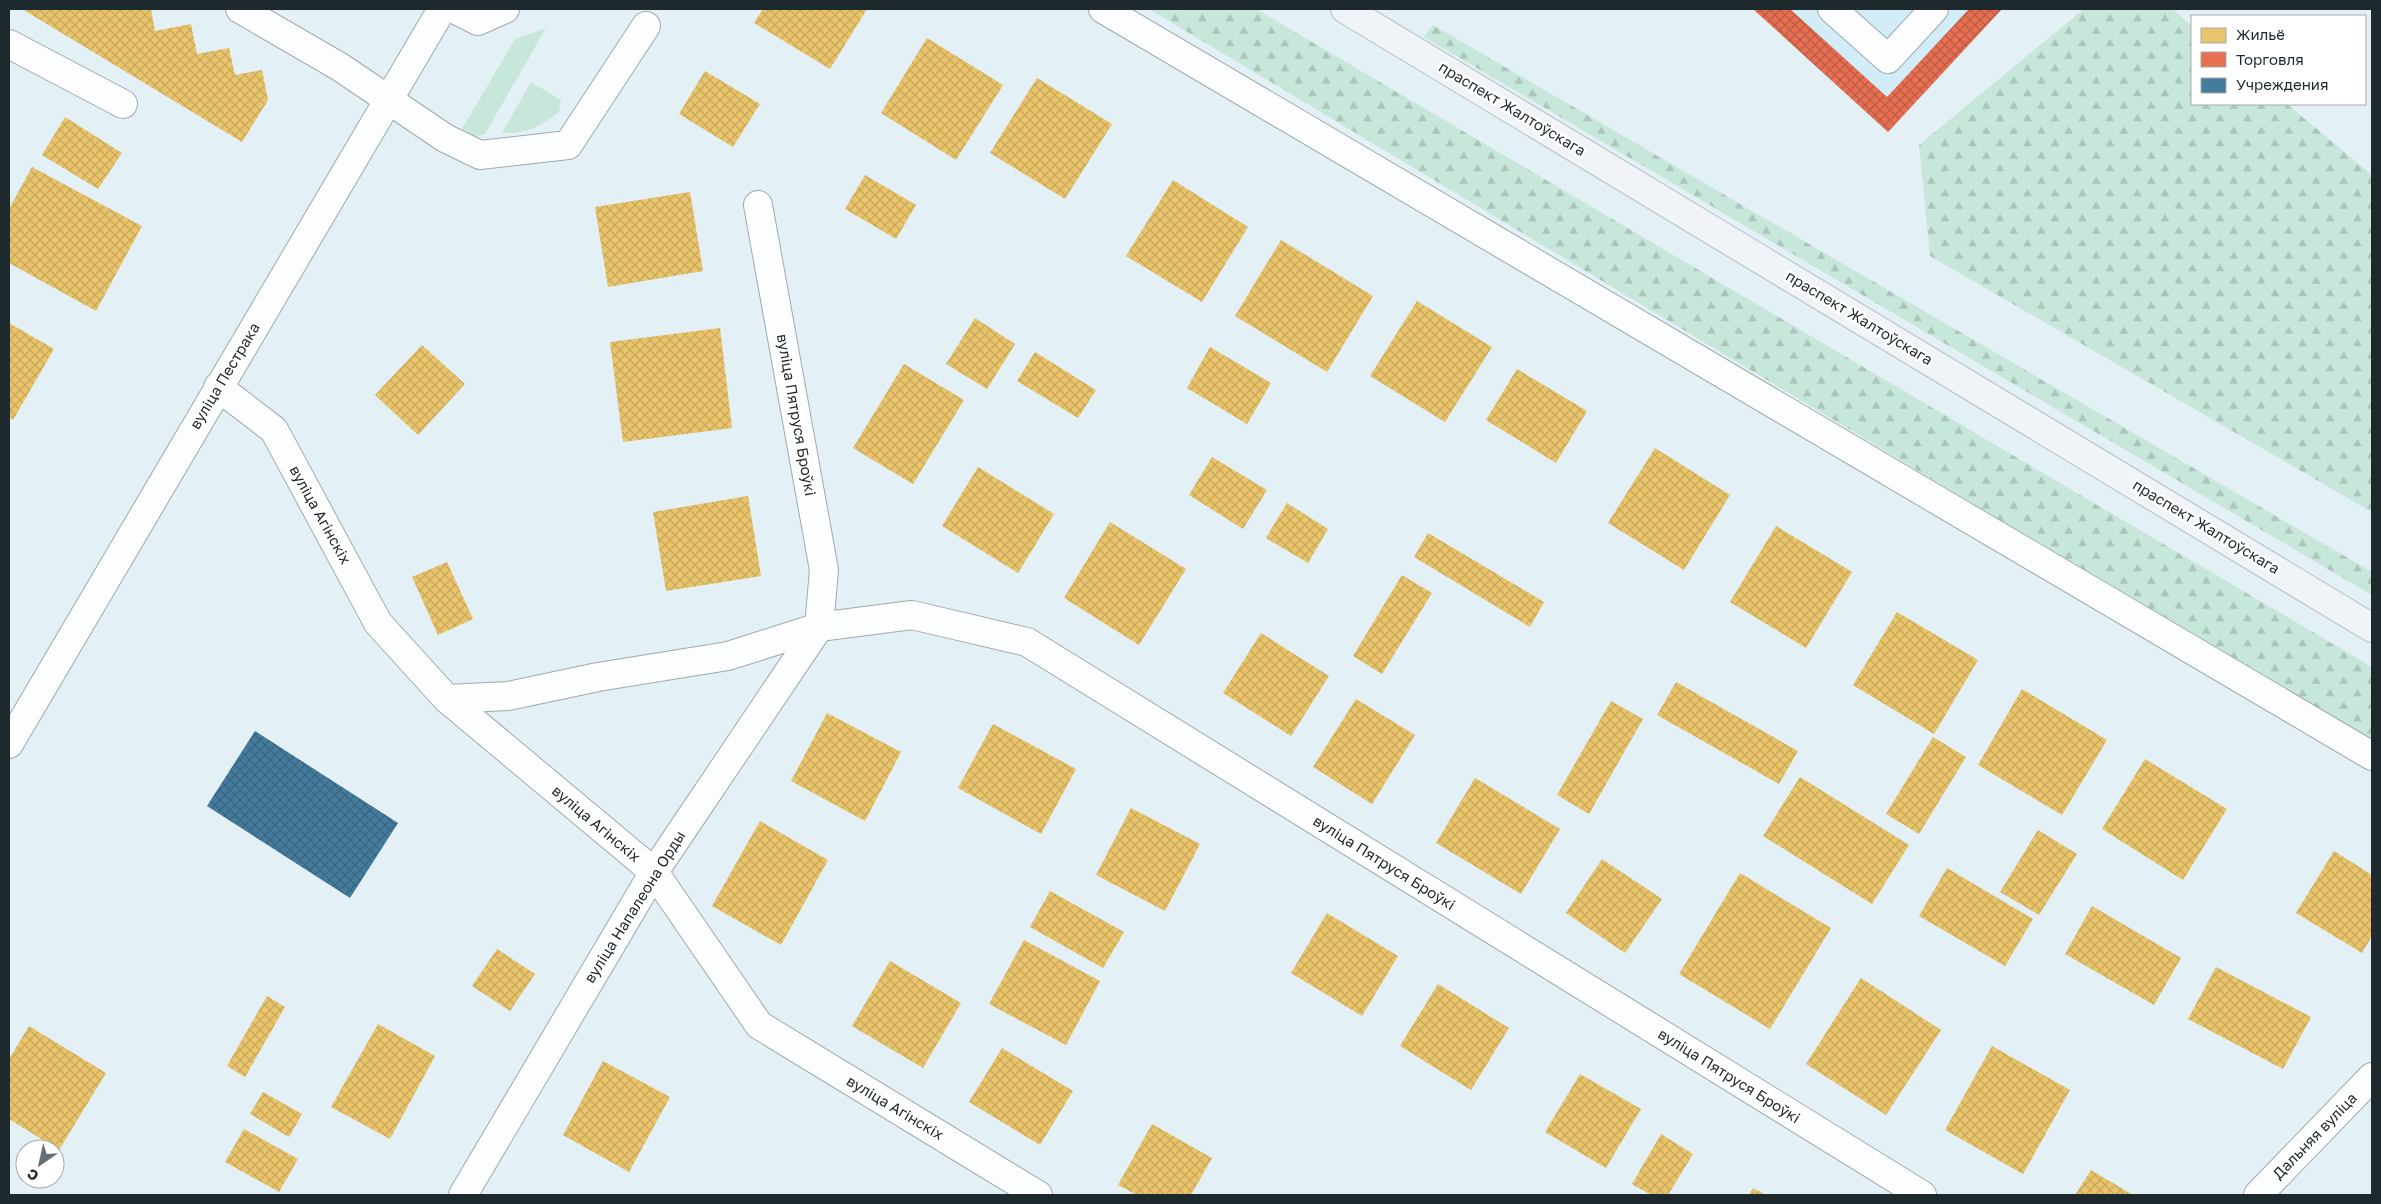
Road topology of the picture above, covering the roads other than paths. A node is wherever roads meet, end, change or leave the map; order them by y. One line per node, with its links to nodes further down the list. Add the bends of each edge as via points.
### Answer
1 (240, 9): 11 (street, via 340,66)
2 (442, 9): 11 (street, вуліца Пестрака)
3 (454, 9): 4 (street, via 478,21)
4 (504, 9)
5 (1103, 9): 19 (street)
6 (1346, 9): 16 (main road, праспект Жалтоўскага)
7 (1832, 9): 8 (street, via 1888,59)
8 (1934, 9)
9 (646, 26): 11 (street, via 568,145 480,155 445,138)
10 (9, 44): 12 (street)
11 (390, 99): 14 (street, вуліца Пестрака)
12 (122, 104)
13 (758, 205): 15 (street, вуліца Пятруся Броўкі, via 824,570)
14 (218, 387): 17 (street, вуліца Агінскіх, via 274,430 378,623); 18 (street, вуліца Пестрака)
15 (819, 626): 17 (street, вуліца Пятруся Броўкі, via 728,656 508,696); 20 (street, вуліца Напалеона Орды); 24 (street, вуліца Пятруся Броўкі, via 912,616 1027,642)
16 (2372, 628)
17 (447, 699): 20 (street, вуліца Агінскіх)
18 (9, 744)
19 (2372, 756)
20 (654, 872): 22 (street, вуліца Напалеона Орды); 23 (street, вуліца Агінскіх, via 759,1025)
21 (2372, 1077): 25 (street, Дальняя вуліца)
22 (463, 1195)
23 (1038, 1195)
24 (1922, 1195)
25 (2258, 1195)

